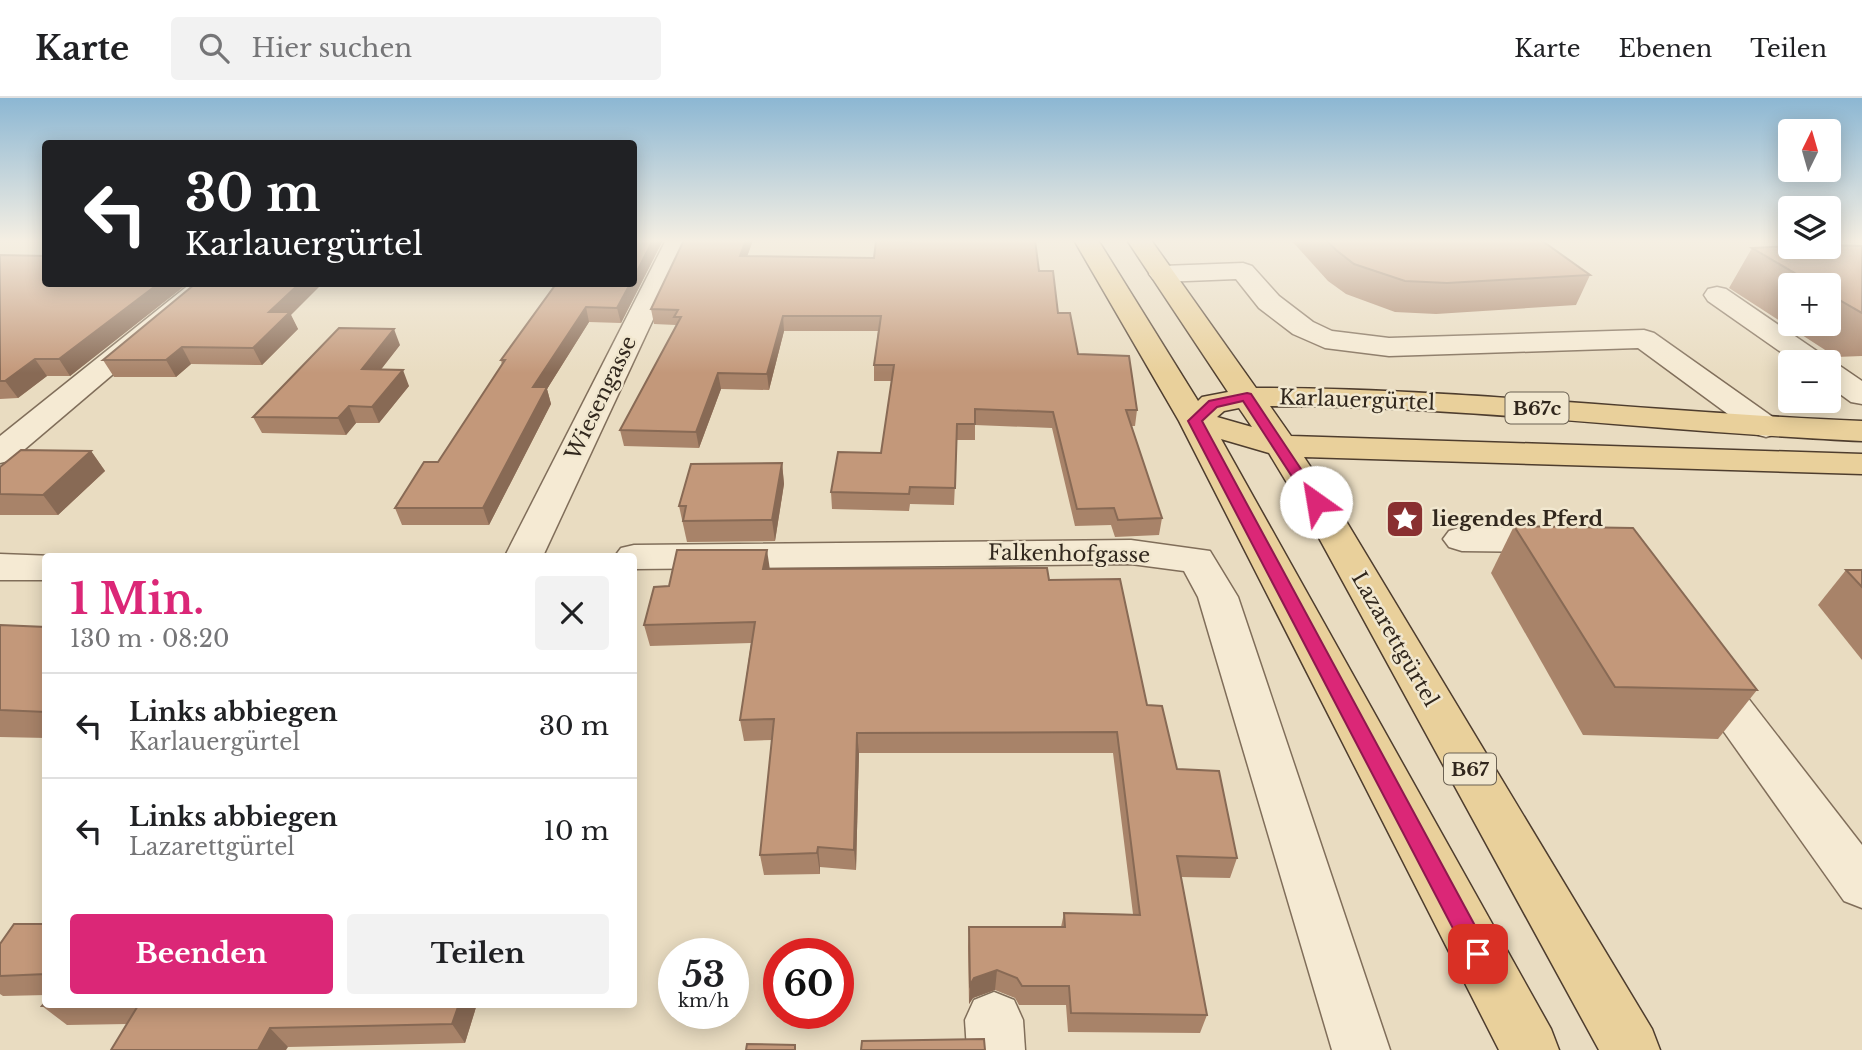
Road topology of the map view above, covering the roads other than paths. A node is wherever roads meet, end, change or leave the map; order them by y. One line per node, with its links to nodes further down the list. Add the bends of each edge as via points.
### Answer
1 (656, 284): 19 (street, Wiesengasse)
2 (1113, 284): 11 (main road)
3 (1169, 284): 10 (main road, Lazarettgürtel / B67)
4 (1254, 284): 12 (street, via 1269,302 1325,339 1390,347 1644,339)
5 (202, 287): 15 (street)
6 (1717, 295): 7 (street)
7 (1797, 350)
8 (1841, 380): 9 (street)
9 (1862, 395)
10 (1247, 397): 11 (main road, Karlauergürtel / B67c, via 1213,404); 12 (main road, Karlauergürtel / B67c, via 1568,410); 14 (main road, Lazarettgürtel / B67)
11 (1195, 421): 14 (main road, B67c); 26 (main road)
12 (1766, 427): 13 (main road, Karlauergürtel / B67c)
13 (1862, 431)
14 (1281, 446): 16 (main road, B67c); 27 (main road, Lazarettgürtel / B67)
15 (0, 453)
16 (1862, 464)
17 (1462, 539): 18 (street)
18 (1594, 540)
19 (525, 553)
20 (637, 558): 25 (street, Falkenhofgasse, via 1131,552 1197,560 1218,597)
21 (42, 566): 22 (street)
22 (0, 567)
23 (1680, 639): 24 (street)
24 (1862, 885)
25 (1361, 1050)
26 (1530, 1050)
27 (1631, 1050)

